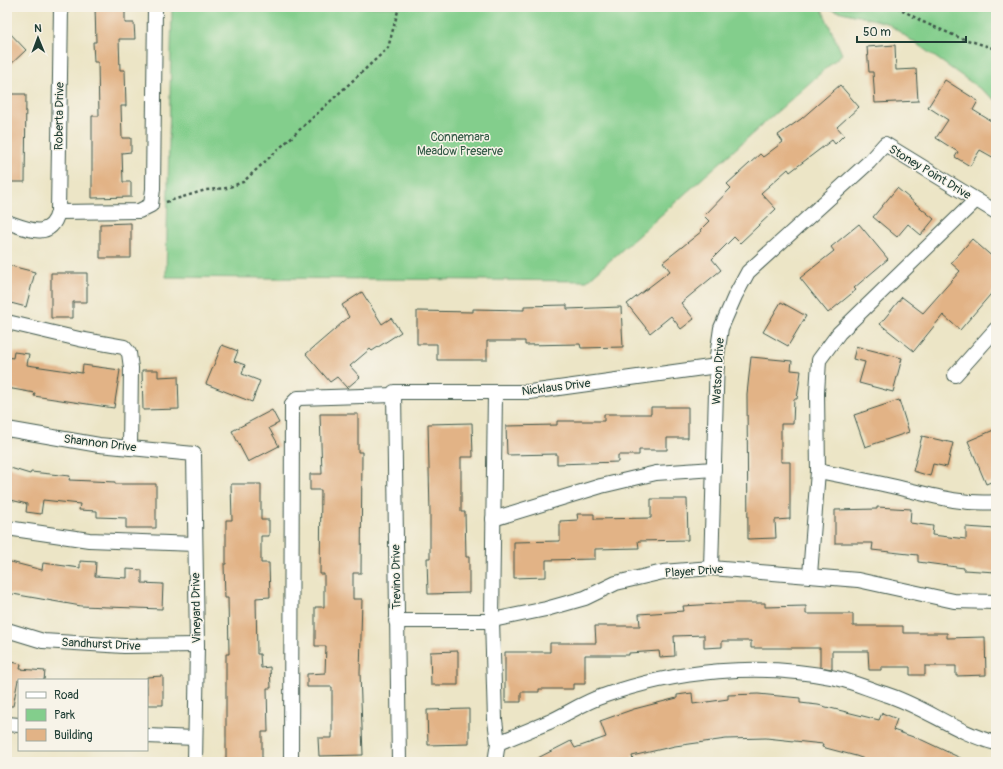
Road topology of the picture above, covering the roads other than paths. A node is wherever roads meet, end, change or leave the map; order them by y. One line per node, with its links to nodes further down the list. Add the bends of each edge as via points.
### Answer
1 (61, 7): 6 (street, Roberta Drive)
2 (155, 7): 6 (street, via 151,205 139,211)
3 (884, 144): 4 (street, Stoney Point Drive); 10 (street, Watson Drive, via 869,162 748,272 721,328)
4 (976, 200): 5 (street, Stoney Point Drive); 18 (street, via 839,333 819,360)
5 (996, 212)
6 (56, 218): 7 (street, via 48,228 35,231)
7 (7, 222)
8 (7, 322): 15 (street, via 79,339 124,346 129,353 131,368)
9 (996, 329): 11 (street)
10 (717, 366): 12 (street, Nicklaus Drive, via 530,392); 17 (street, Watson Drive)
11 (955, 375)
12 (495, 393): 13 (street, Nicklaus Drive); 20 (street)
13 (394, 394): 27 (street, Trevino Drive); 37 (street, Nicklaus Drive, via 298,398 292,404)
14 (7, 429): 15 (street, Shannon Drive)
15 (130, 448): 16 (street, Shannon Drive)
16 (194, 454): 22 (street, Vineyard Drive)
17 (714, 469): 20 (street, via 656,473 601,486); 23 (street, Watson Drive)
18 (818, 471): 19 (street, via 950,501); 24 (street)
19 (996, 502)
20 (493, 519): 26 (street)
21 (7, 528): 22 (street, via 89,540)
22 (195, 544): 29 (street, Vineyard Drive)
23 (711, 568): 24 (street, Player Drive); 26 (street, Player Drive, via 663,572 616,584 585,598 546,609)
24 (810, 575): 25 (street, Player Drive, via 858,580 954,601)
25 (996, 602)
26 (492, 620): 27 (street, Player Drive); 34 (street)
27 (396, 621): 38 (street, Trevino Drive)
28 (7, 630): 29 (street, Sandhurst Drive, via 43,640 124,646)
29 (197, 645): 33 (street, Vineyard Drive)
30 (7, 724): 31 (street)
31 (18, 725)
32 (148, 736): 33 (street)
33 (195, 738): 36 (street, Vineyard Drive)
34 (498, 743): 35 (street, via 602,696 651,681 696,672 748,670 797,672 837,678 888,694 979,738); 39 (street)
35 (996, 743)
36 (195, 762)
37 (291, 762)
38 (400, 762)
39 (495, 762)

